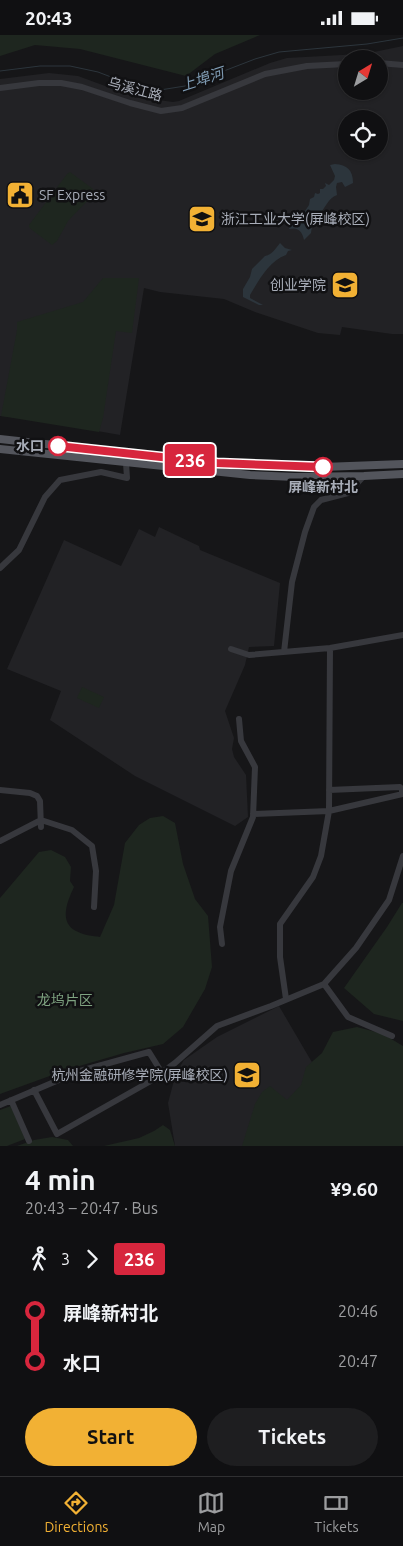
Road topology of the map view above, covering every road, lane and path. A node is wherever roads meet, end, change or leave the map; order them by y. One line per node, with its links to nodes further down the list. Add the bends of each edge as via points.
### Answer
1 (338, 64): 4 (street, 乌溪江路, via 265,74 182,108 161,111 62,83)
2 (388, 64): 3 (street)
3 (403, 65)
4 (0, 88)
5 (0, 439): 8 (main road, via 217,463 323,467)
6 (0, 449): 7 (main road)
7 (126, 463): 10 (main road, via 291,477); 11 (street, via 127,478 101,472 60,480 45,497 18,550)
8 (403, 464)
9 (403, 474): 10 (main road)
10 (364, 476): 15 (street, via 348,493 321,500 314,507 292,582)
11 (0, 568)
12 (403, 635): 13 (street)
13 (330, 648): 15 (street); 18 (street)
14 (231, 649): 15 (street, via 249,655)
15 (284, 652)
16 (239, 719): 21 (street, via 242,741 255,767)
17 (0, 790): 22 (street, via 37,796)
18 (329, 790): 19 (street, via 400,787); 20 (street)
19 (402, 794): 20 (street)
20 (329, 811): 21 (street); 28 (street, via 321,856 313,877 280,924 280,957)
21 (253, 814): 26 (street, via 231,871 220,927)
22 (41, 824): 23 (street); 25 (street, via 72,830 92,847 96,871)
23 (0, 841)
24 (403, 856): 27 (street, via 389,901 356,948)
25 (94, 907)
26 (222, 944)
27 (324, 984): 28 (street); 29 (street, via 348,1017)
28 (286, 999): 30 (street, via 217,1026)
29 (392, 1036)
30 (162, 1073): 31 (street, via 149,1052 80,1071); 31 (street, via 57,1134)
31 (34, 1090): 32 (street)
32 (11, 1100): 33 (street); 34 (street)
33 (0, 1105)
34 (29, 1141)

